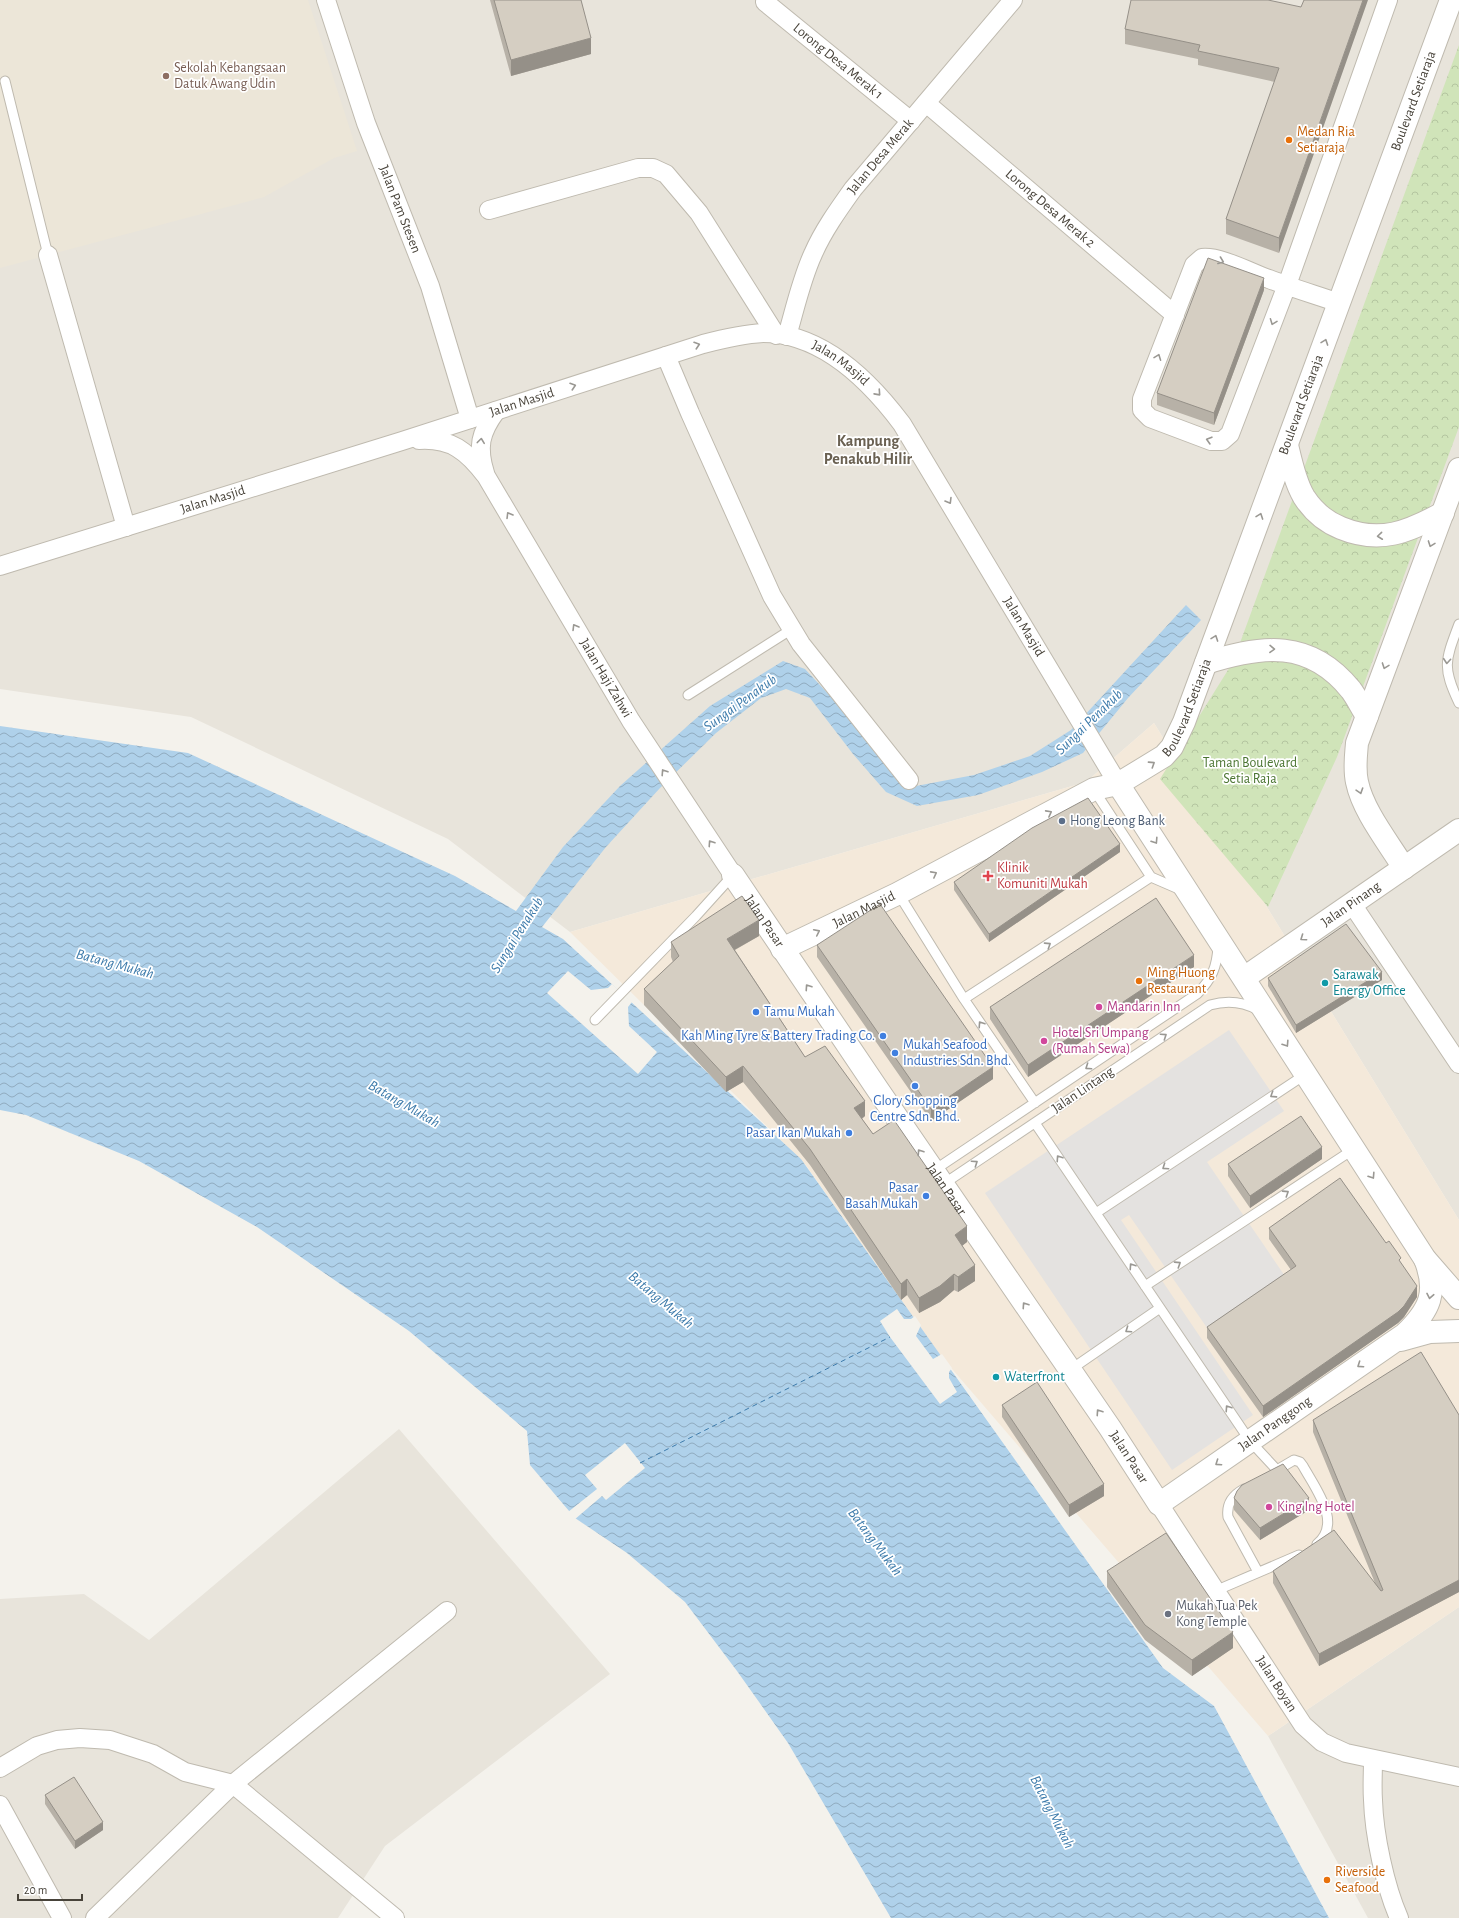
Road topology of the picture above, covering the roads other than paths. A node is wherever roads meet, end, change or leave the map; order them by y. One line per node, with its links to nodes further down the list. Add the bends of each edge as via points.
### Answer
1 (326, 0): 17 (street, Jalan Pam Stesen, via 366,123 430,286)
2 (1013, 0): 7 (street, Jalan Desa Merak)
3 (1388, 0): 11 (street)
4 (1451, 0): 12 (street, Boulevard Setiaraja)
5 (765, 2): 8 (street, Lorong Desa Merak 1)
6 (5, 80): 10 (lane)
7 (926, 103): 8 (street, Jalan Desa Merak); 13 (street, Lorong Desa Merak 2)
8 (910, 122): 14 (street, Jalan Desa Merak, via 853,189 829,222 813,254)
9 (489, 210): 14 (street, via 638,168 653,168 666,174 699,213)
10 (48, 255): 23 (street)
11 (1287, 286): 12 (street); 13 (street, one-way to 11, via 1194,265 1202,258 1213,258); 13 (street, one-way to 13, via 1230,434 1222,441 1211,441 1150,418 1142,410 1142,399)
12 (1339, 303): 19 (street, Boulevard Setiaraja, one-way to 12)
13 (1174, 315)
14 (781, 336): 15 (street, Jalan Masjid, one-way to 14, via 734,336 764,333); 32 (street, Jalan Masjid, one-way to 32, via 810,344 847,365 869,383 887,403 918,448)
15 (666, 356): 16 (street, Jalan Masjid, one-way to 15); 26 (street, via 772,596)
16 (496, 411): 17 (street, Jalan Masjid); 21 (street, Jalan Haji Zahwi, one-way to 16, via 480,442 488,422)
17 (470, 419): 18 (street, Jalan Masjid)
18 (402, 441): 21 (street, Jalan Haji Zahwi, via 444,442 459,448); 23 (street, Jalan Masjid)
19 (1287, 444): 22 (street, one-way to 19, via 1418,526 1397,533 1376,537 1354,534 1318,514 1304,496 1294,472); 27 (street, Boulevard Setiaraja, one-way to 19)
20 (1459, 469): 22 (street)
21 (486, 476): 36 (street, Jalan Haji Zahwi, one-way to 21, via 631,721)
22 (1442, 513): 30 (street, one-way to 30)
23 (126, 527): 24 (street, Jalan Masjid)
24 (0, 566)
25 (1459, 624): 29 (lane, one-way to 29, via 1446,661 1447,675)
26 (792, 629): 28 (lane); 31 (street, via 810,656)
27 (1206, 662): 30 (street, one-way to 30, via 1260,649 1290,650 1311,656 1340,678 1352,691); 32 (street, Boulevard Setiaraja, one-way to 27, via 1153,764 1172,746 1184,722)
28 (688, 695)
29 (1459, 703)
30 (1367, 716): 35 (street, one-way to 35, via 1357,742 1357,782 1365,805)
31 (909, 780)
32 (1118, 784): 33 (street, Jalan Masjid); 39 (street, one-way to 39)
33 (1094, 789): 37 (lane); 38 (street, Jalan Masjid, one-way to 33)
34 (1459, 830): 35 (street, Jalan Pinang)
35 (1404, 868): 40 (street, Jalan Pinang)
36 (733, 875): 42 (street, Jalan Pasar); 46 (lane)
37 (1151, 877): 39 (lane); 44 (lane, one-way to 37)
38 (898, 893): 42 (street, Jalan Masjid, one-way to 38); 44 (lane)
39 (1189, 893): 41 (street)
40 (1352, 904): 43 (street, Jalan Pinang, one-way to 43); 47 (street)
41 (1218, 938): 43 (street); 49 (lane, Jalan Lintang, one-way to 49, via 1216,966 1212,977 1197,994)
42 (782, 949): 52 (street, Jalan Pasar, one-way to 42)
43 (1244, 978): 45 (street)
44 (964, 999): 49 (lane, one-way to 44)
45 (1270, 1019): 48 (street, one-way to 48); 50 (lane, Jalan Lintang, one-way to 45, via 1210,1006 1222,1001 1235,1001 1249,1005)
46 (595, 1020)
47 (1459, 1064)
48 (1306, 1074): 51 (street); 53 (lane, one-way to 53)
49 (1034, 1103): 52 (lane, Jalan Lintang)
50 (1035, 1123): 52 (lane, Jalan Lintang, one-way to 50); 53 (lane, one-way to 50)
51 (1354, 1149): 54 (street, one-way to 54); 55 (lane, one-way to 51)
52 (938, 1178): 60 (street, Jalan Pasar, one-way to 52)
53 (1096, 1213): 55 (lane, one-way to 53)
54 (1425, 1258): 56 (street); 59 (street, Jalan Panggong, one-way to 59, via 1432,1282 1430,1302 1415,1324)
55 (1145, 1286): 57 (lane)
56 (1459, 1298)
57 (1160, 1308): 60 (lane, one-way to 60); 61 (lane, one-way to 57)
58 (1459, 1331): 59 (street, Jalan Panggong, via 1430,1332)
59 (1392, 1343): 61 (street, Jalan Panggong, one-way to 61)
60 (1070, 1370): 65 (street, Jalan Pasar, one-way to 60)
61 (1250, 1441): 62 (lane); 65 (street, Jalan Panggong, one-way to 65)
62 (1276, 1470): 63 (lane); 66 (lane, via 1294,1460 1300,1462 1327,1512 1328,1527 1323,1539 1310,1549)
63 (1266, 1476)
64 (1250, 1485): 66 (lane, via 1232,1498 1227,1511)
65 (1159, 1504): 67 (street, Jalan Boyan)
66 (1258, 1572): 67 (lane)
67 (1215, 1591): 69 (street, Jalan Boyan, via 1303,1725 1322,1742 1346,1753)
68 (447, 1611): 72 (street)
69 (1373, 1760): 71 (street, Jalan Boyan); 77 (street, via 1375,1825)
70 (0, 1768): 72 (street, via 37,1746 57,1740 110,1740 153,1754 185,1772)
71 (1459, 1777)
72 (233, 1784): 75 (street); 76 (street)
73 (0, 1805): 74 (street)
74 (62, 1918)
75 (95, 1918)
76 (395, 1918)
77 (1399, 1918)

